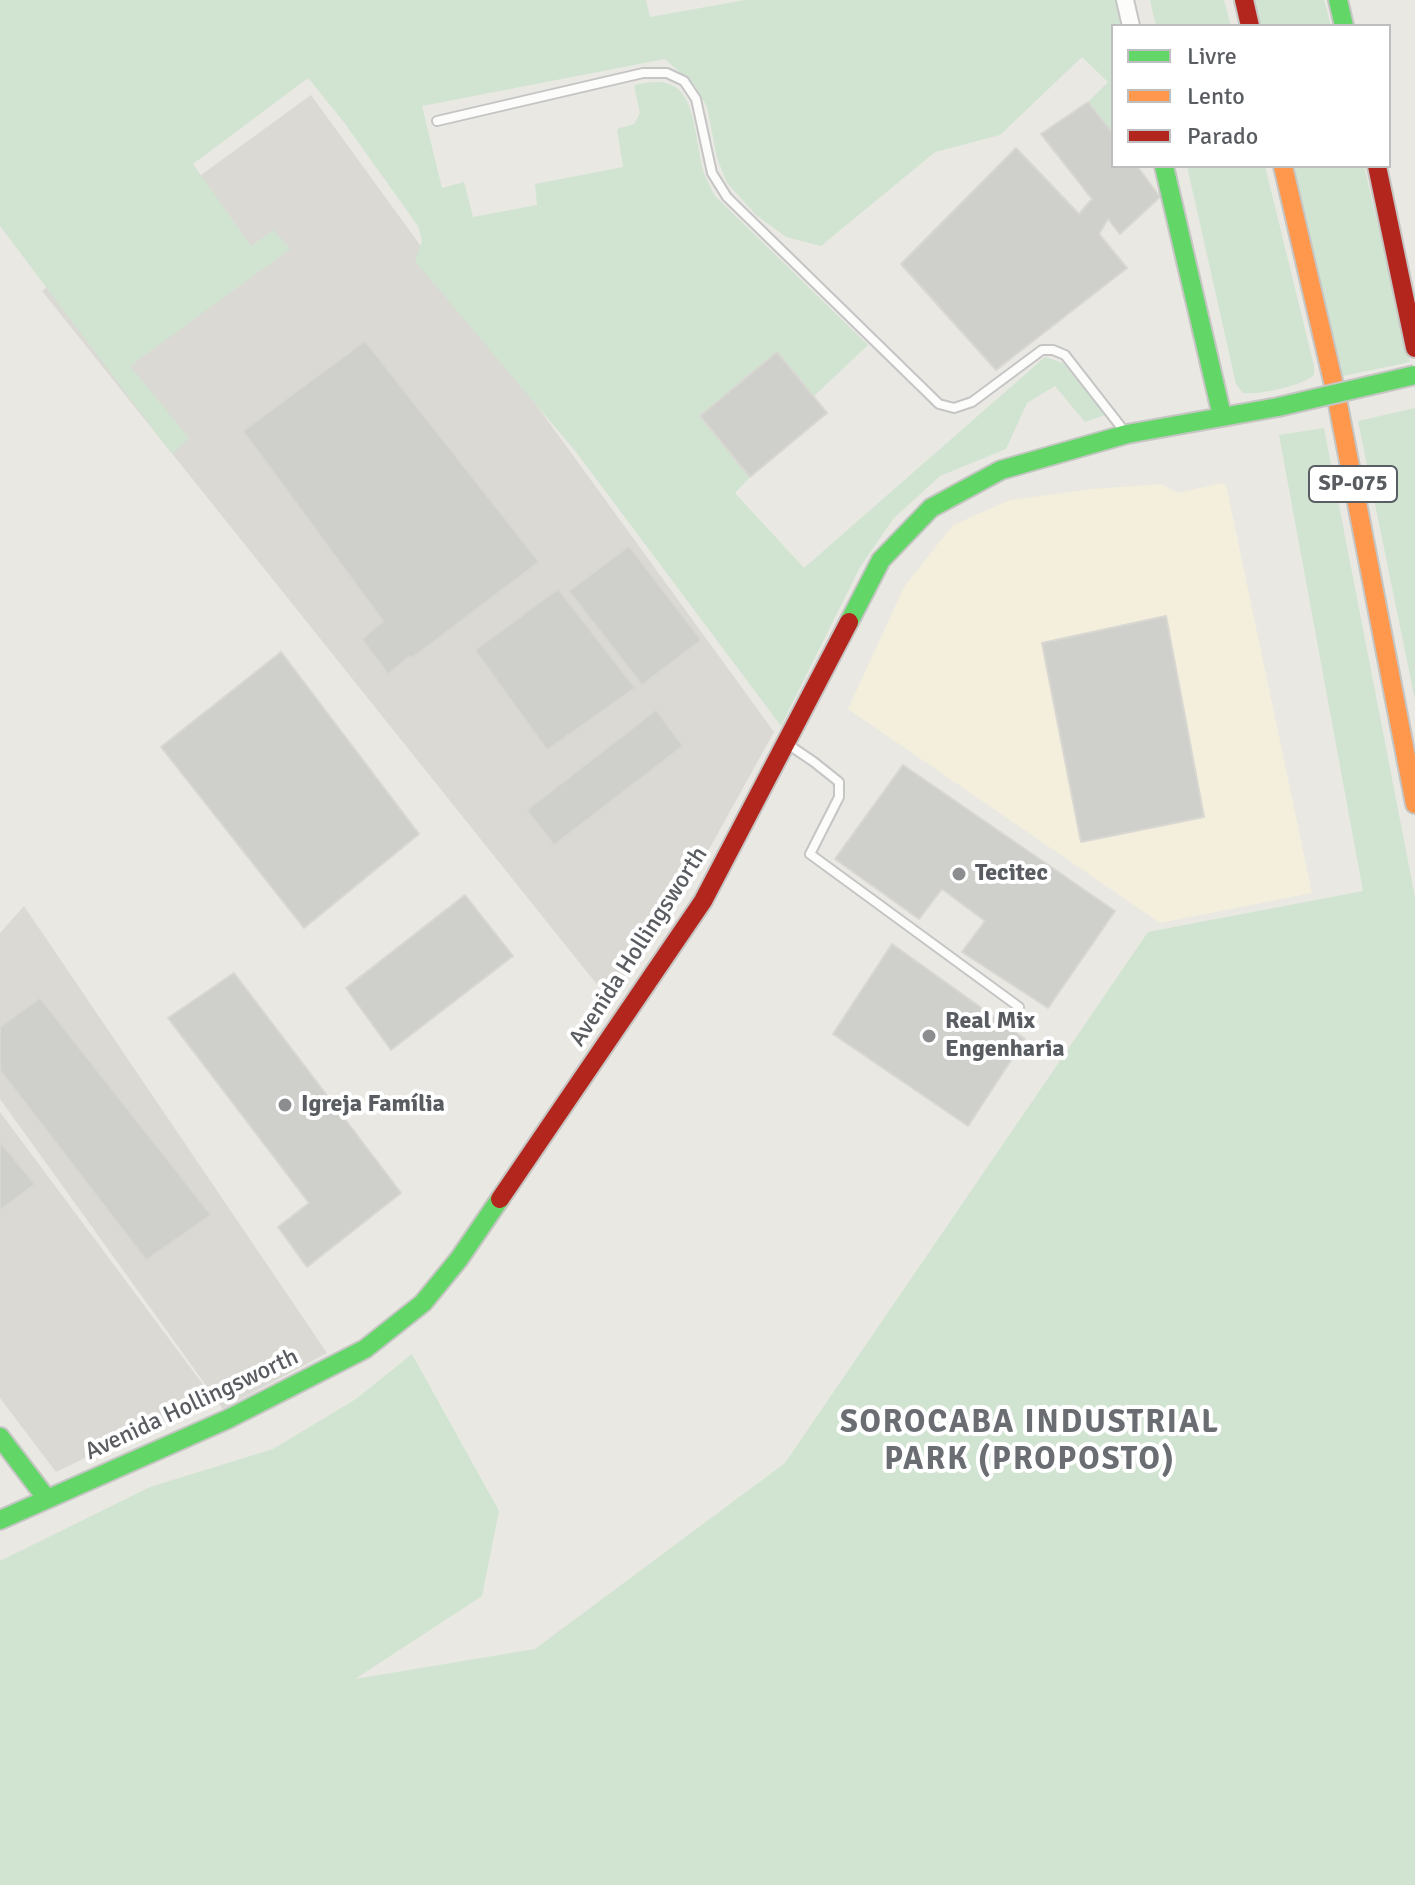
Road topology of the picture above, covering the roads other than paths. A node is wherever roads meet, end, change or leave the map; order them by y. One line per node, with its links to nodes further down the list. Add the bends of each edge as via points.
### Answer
1 (1125, 0): 4 (street)
2 (1244, 0): 5 (main road)
3 (1338, 0): 6 (main road)
4 (1131, 24)
5 (1250, 24)
6 (1344, 24)
7 (437, 121): 14 (lane, via 643,73 667,73 684,81 696,99 712,173 727,197 939,404 954,408 972,402 1042,350 1053,350 1065,355)
8 (1164, 168): 13 (main road)
9 (1283, 168): 16 (main road, SP-075, via 1336,394)
10 (1377, 168): 11 (main road)
11 (1415, 348)
12 (1415, 375): 13 (main road, Avenida Hollingsworth, bridge)
13 (1222, 416): 14 (main road, Avenida Hollingsworth)
14 (1127, 434): 15 (main road, Avenida Hollingsworth, via 1001,470 931,508 881,560)
15 (785, 743): 17 (lane, via 839,782 839,797 810,854); 19 (main road, Avenida Hollingsworth, via 703,901 459,1259 423,1303 365,1349 228,1419)
16 (1415, 804)
17 (1019, 1007)
18 (0, 1437): 19 (main road)
19 (47, 1499): 20 (main road, Avenida Hollingsworth)
20 (0, 1520)

